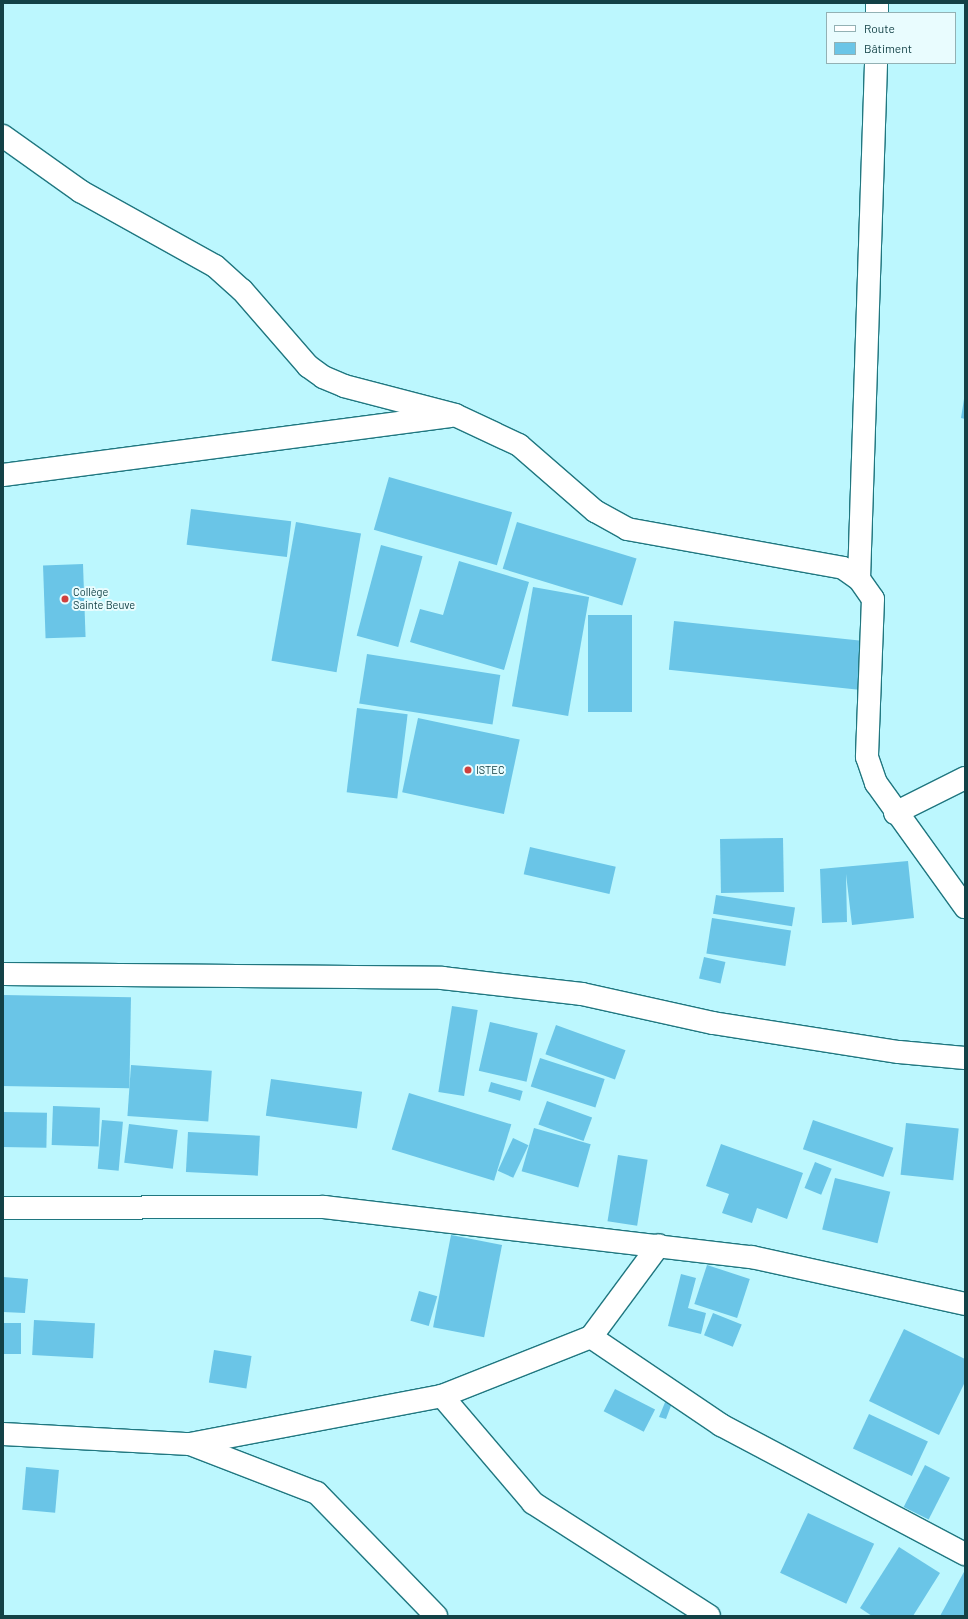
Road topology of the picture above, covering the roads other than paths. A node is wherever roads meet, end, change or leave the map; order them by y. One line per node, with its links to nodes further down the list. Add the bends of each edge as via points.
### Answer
1 (876, 64): 5 (street)
2 (3, 136): 3 (street, via 80,190 215,266 242,290 308,366 323,377 344,386)
3 (455, 415): 4 (street); 5 (street, via 518,445 595,512 627,529 666,539 843,568)
4 (3, 475)
5 (859, 579): 7 (street, via 873,599 867,757 876,783)
6 (965, 778): 7 (street)
7 (896, 813): 8 (street)
8 (965, 907)
9 (3, 974): 10 (street, via 442,978 582,994 713,1023 899,1052)
10 (965, 1058)
11 (3, 1208): 12 (street, via 324,1207)
12 (659, 1245): 13 (street, via 752,1257); 14 (street)
13 (965, 1304)
14 (591, 1337): 15 (street); 18 (street, via 721,1425)
15 (442, 1396): 17 (street); 20 (street, via 533,1503)
16 (3, 1434): 17 (street)
17 (190, 1444): 19 (street, via 317,1492)
18 (965, 1554)
19 (436, 1616)
20 (709, 1616)

